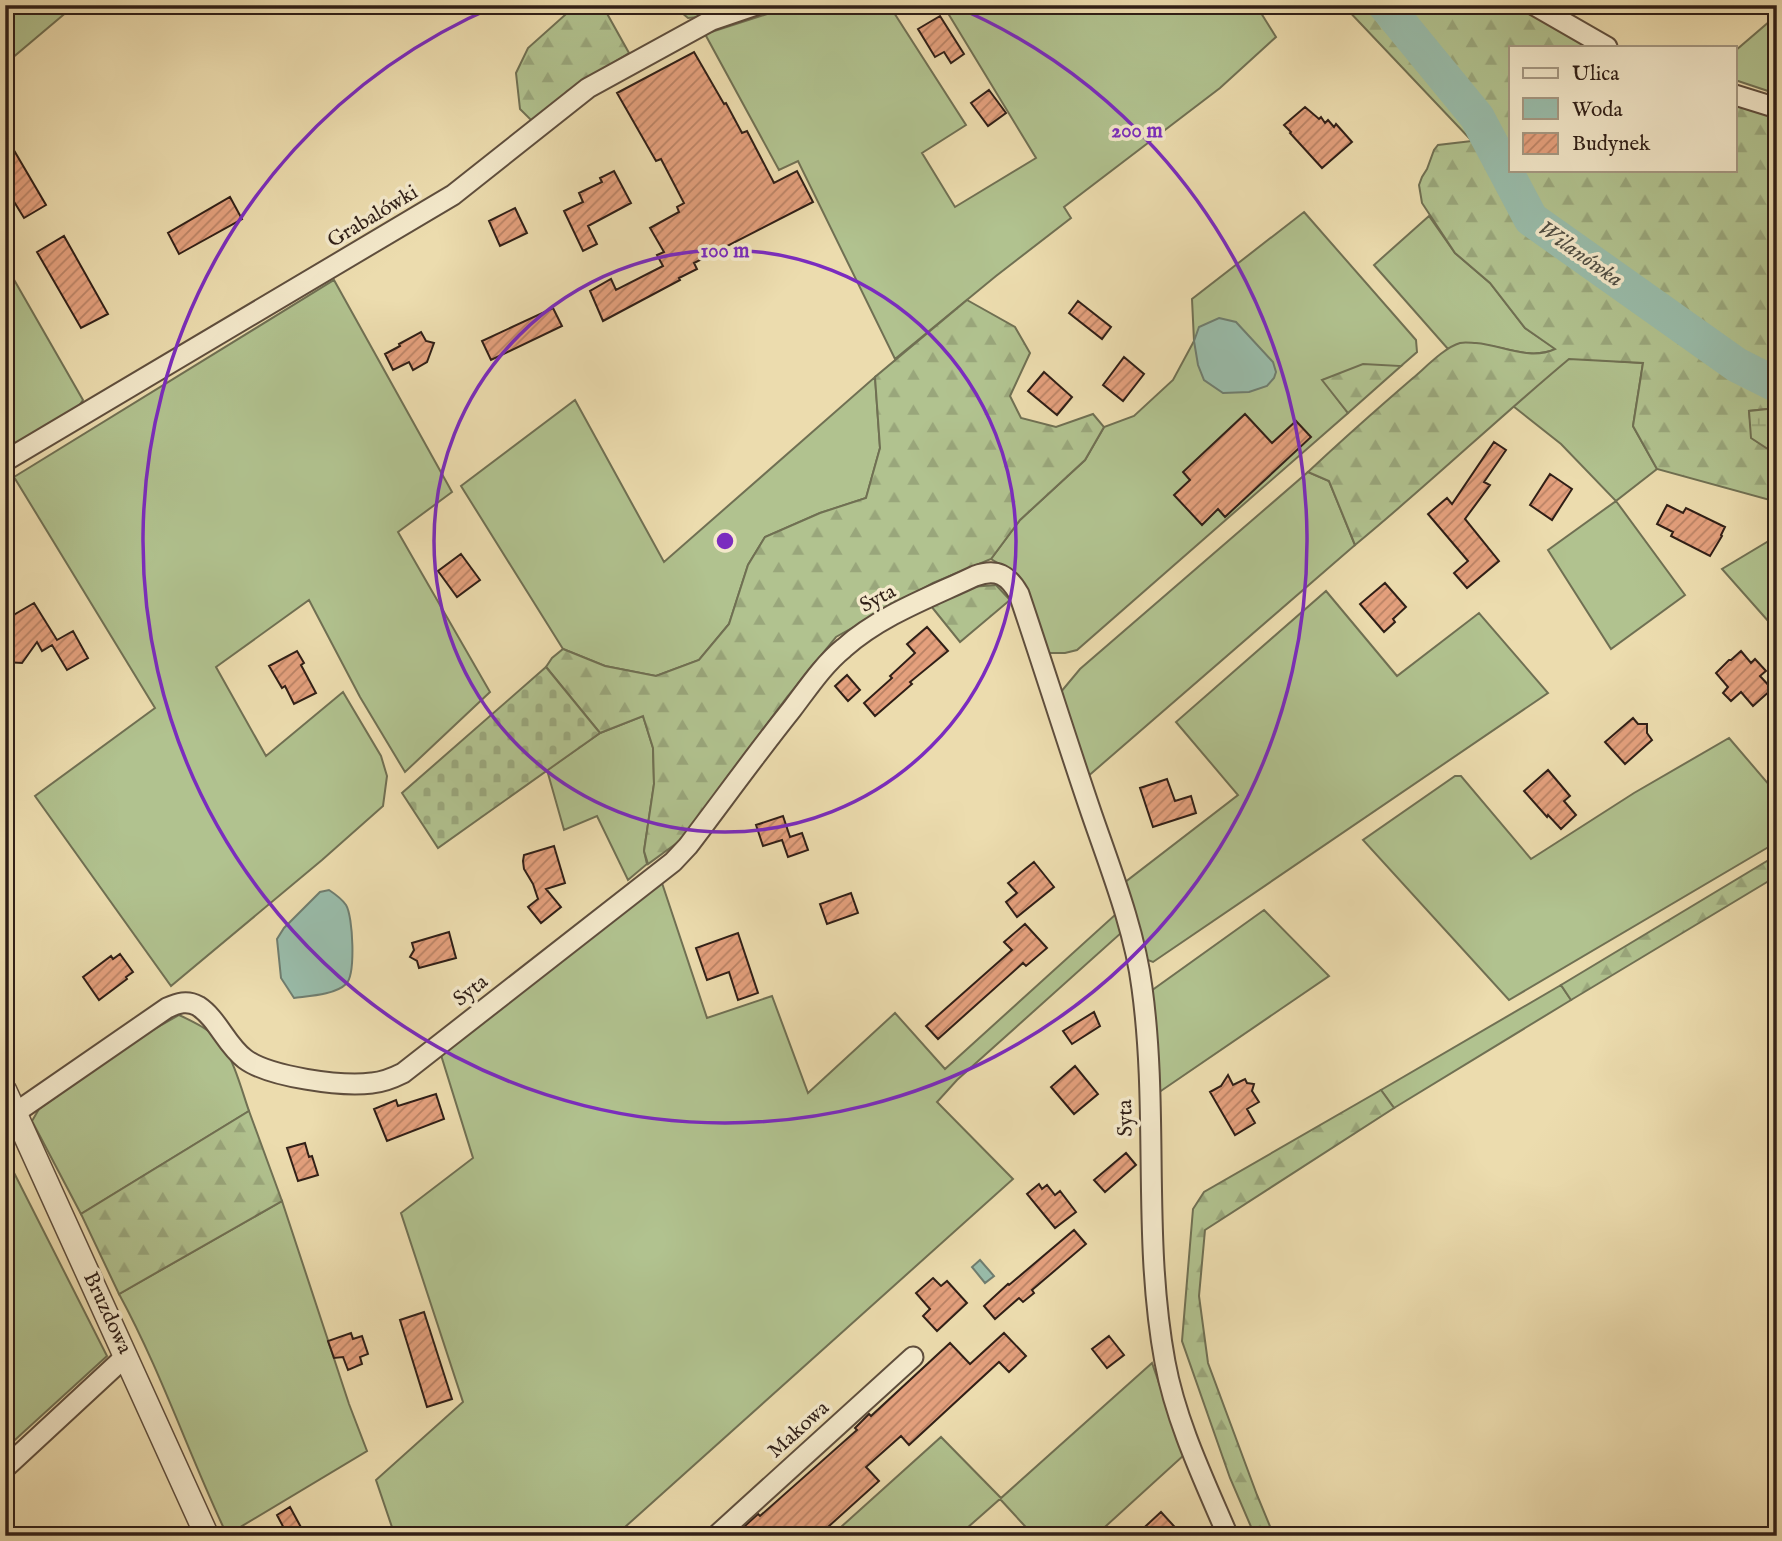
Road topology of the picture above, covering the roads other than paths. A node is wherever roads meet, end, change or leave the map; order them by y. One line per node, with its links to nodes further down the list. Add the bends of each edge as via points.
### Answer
1 (756, 5): 6 (street, Grabalówki, via 712,20 588,88 453,195)
2 (1534, 5): 3 (street)
3 (1605, 46)
4 (1736, 95): 5 (street)
5 (1777, 108)
6 (5, 461)
7 (5, 1091): 8 (street, Bruzdowa)
8 (15, 1114): 9 (street, Bruzdowa); 14 (street, Syta, via 178,1003 199,1007 244,1058 269,1070 347,1084 386,1081 403,1073 673,862 821,671 845,647 891,616 975,576 997,573 1019,594 1131,937 1142,986 1147,1049 1151,1214 1160,1334 1193,1454)
9 (126, 1356): 11 (street); 12 (street, Bruzdowa)
10 (914, 1357): 13 (street, Makowa)
11 (5, 1468)
12 (207, 1536)
13 (716, 1536)
14 (1228, 1536)

